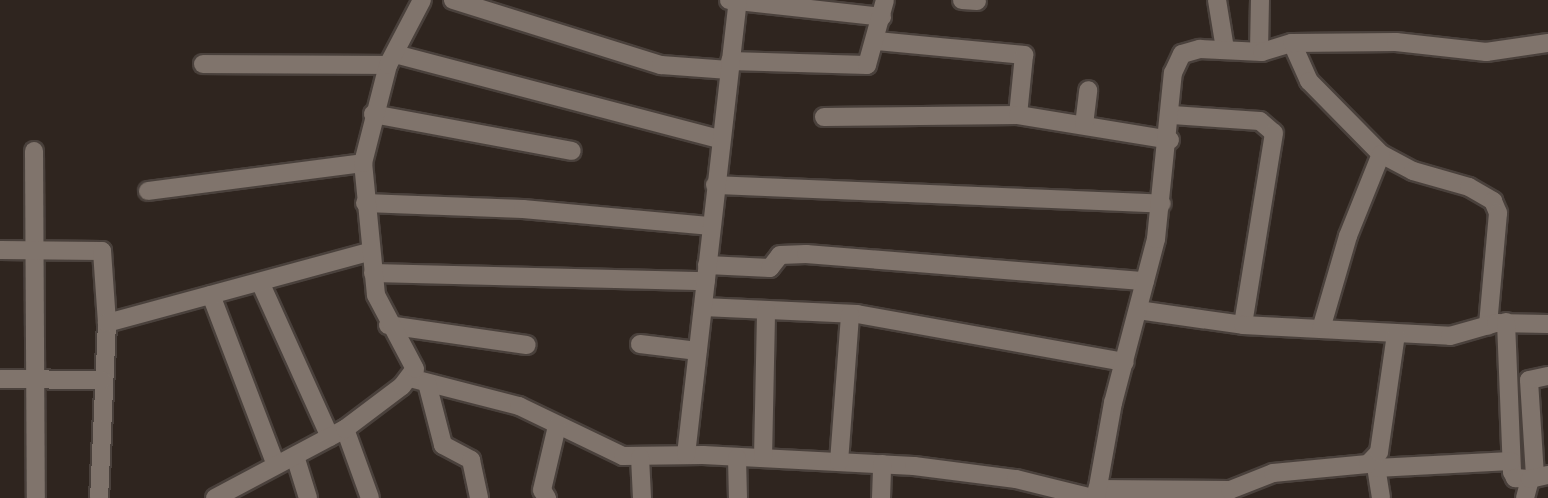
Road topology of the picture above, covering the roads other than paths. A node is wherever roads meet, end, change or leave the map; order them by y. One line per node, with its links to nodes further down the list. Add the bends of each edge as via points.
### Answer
1 (422, 0): 12 (street)
2 (453, 0): 14 (street, via 653,63)
3 (1217, 0): 10 (street)
4 (1260, 0): 11 (street)
5 (735, 1): 6 (street); 14 (street)
6 (884, 8): 7 (street)
7 (877, 41): 14 (street, via 867,65); 17 (street, via 1024,55)
8 (1292, 43): 9 (street, via 1396,42 1486,52); 11 (street); 25 (street, via 1309,81)
9 (1548, 43)
10 (1225, 49): 11 (street); 18 (street, via 1196,49 1179,56)
11 (1259, 51)
12 (391, 60): 13 (street); 16 (street); 21 (street)
13 (203, 64)
14 (729, 65): 21 (street)
15 (1088, 90): 20 (street)
16 (373, 114): 24 (street); 26 (street)
17 (1018, 115): 19 (street); 20 (street)
18 (1172, 115): 22 (street); 48 (street, via 1260,121 1274,133)
19 (824, 117)
20 (1084, 125): 22 (street)
21 (719, 139): 27 (street)
22 (1170, 140): 30 (street)
23 (34, 151): 33 (street)
24 (572, 151)
25 (1381, 154): 45 (street, via 1413,171 1469,187 1493,201 1498,213); 49 (street, via 1348,236)
26 (363, 163): 28 (street); 29 (street)
27 (715, 185): 30 (street); 31 (street)
28 (148, 191)
29 (365, 203): 31 (street, via 523,209); 34 (street)
30 (1162, 204): 37 (street)
31 (711, 226): 36 (street)
32 (0, 250): 33 (street)
33 (35, 250): 44 (street, via 102,251); 57 (street)
34 (369, 252): 35 (street); 38 (street)
35 (373, 273): 36 (street); 47 (street)
36 (707, 273): 37 (street, via 770,268 780,255 806,254); 40 (street)
37 (1145, 281): 42 (street)
38 (260, 282): 39 (street); 61 (street)
39 (211, 295): 44 (street); 71 (street)
40 (703, 307): 41 (street); 53 (street)
41 (766, 310): 43 (street); 66 (street)
42 (1138, 310): 48 (street); 54 (street)
43 (850, 314): 54 (street); 68 (street)
44 (107, 323): 58 (street)
45 (1497, 324): 46 (street); 50 (street, via 1461,335); 67 (street)
46 (1548, 324)
47 (388, 325): 52 (street); 59 (street, via 414,362)
48 (1244, 325): 49 (street)
49 (1321, 329): 50 (street)
50 (1396, 334): 70 (street)
51 (640, 344): 53 (street)
52 (527, 345)
53 (698, 351): 62 (street)
54 (1125, 362): 75 (street)
55 (1548, 376): 72 (street, via 1529,380)
56 (0, 379): 57 (street)
57 (35, 379): 58 (street); 76 (street)
58 (102, 380): 77 (street)
59 (419, 380): 60 (street, via 519,406); 61 (street); 81 (street, via 443,445 471,460)
60 (557, 426): 64 (street, via 615,454); 82 (street, via 542,490)
61 (337, 433): 63 (street); 80 (street)
62 (686, 455): 64 (street); 65 (street)
63 (294, 456): 71 (street); 79 (street)
64 (640, 457): 83 (street)
65 (736, 458): 66 (street); 84 (street)
66 (763, 458): 68 (street)
67 (1511, 461): 70 (street); 72 (street, via 1515,478)
68 (839, 462): 69 (street)
69 (882, 464): 75 (street, via 1016,479); 85 (street)
70 (1375, 464): 74 (street, via 1272,473); 86 (street)
71 (276, 465): 73 (street)
72 (1538, 477): 87 (street)
73 (249, 490): 78 (street)
74 (1246, 492): 75 (street)
75 (1095, 495)
76 (36, 498)
77 (99, 498)
78 (215, 498)
79 (308, 498)
80 (370, 498)
81 (479, 498)
82 (547, 498)
83 (642, 498)
84 (738, 498)
85 (881, 498)
86 (1381, 498)
87 (1525, 498)

